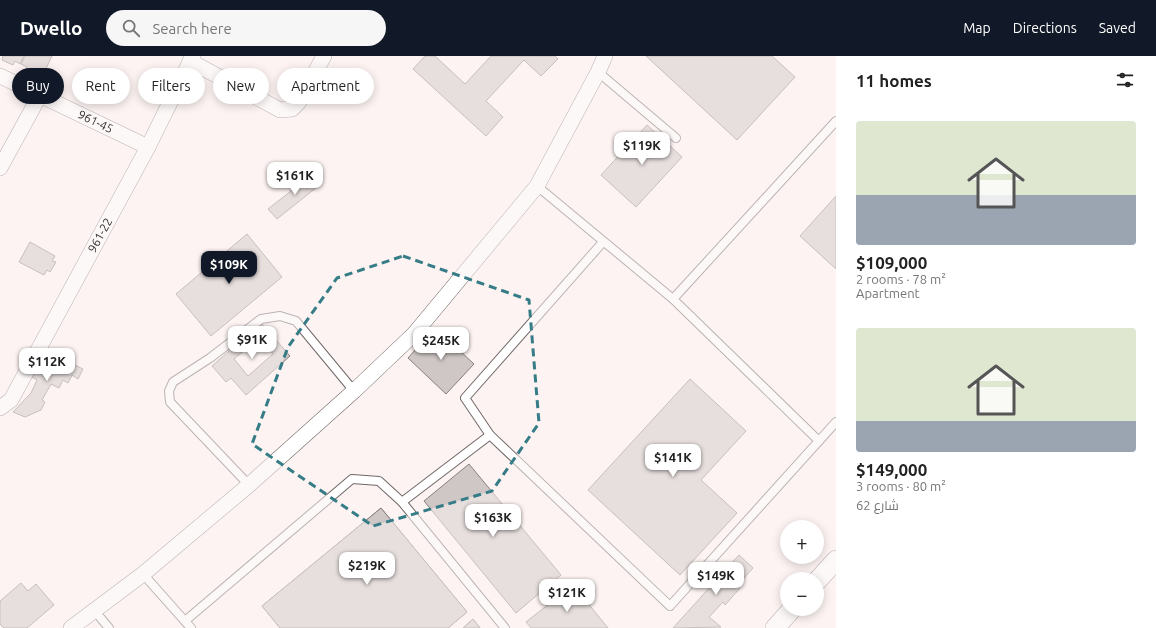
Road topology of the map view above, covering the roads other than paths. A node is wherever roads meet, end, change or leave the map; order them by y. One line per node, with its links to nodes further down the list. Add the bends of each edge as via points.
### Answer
1 (324, 56): 3 (street, via 299,102 292,109 280,110)
2 (605, 56): 4 (street)
3 (191, 58): 11 (street, 961-22)
4 (598, 72): 10 (lane); 13 (street)
5 (0, 76): 6 (street, 961-45)
6 (12, 82)
7 (35, 104): 12 (street)
8 (59, 104): 11 (street, 961-45)
9 (836, 121): 15 (lane)
10 (676, 138)
11 (148, 147): 17 (street, 961-22, via 11,400)
12 (0, 168)
13 (537, 186): 14 (lane); 16 (street, via 414,334)
14 (603, 242): 15 (lane); 19 (lane, via 465,398)
15 (673, 299): 20 (lane)
16 (354, 391): 21 (street); 21 (lane, via 296,321 280,316 261,319 210,358 173,382 169,391 170,402)
17 (0, 408)
18 (836, 422): 20 (lane)
19 (490, 435): 20 (lane, via 670,606); 22 (lane)
20 (819, 441)
21 (249, 485): 25 (street)
22 (402, 502): 28 (lane, via 379,481 352,479); 31 (lane)
23 (836, 560): 24 (street)
24 (824, 573)
25 (143, 574): 26 (street); 28 (lane)
26 (94, 610): 29 (street); 30 (lane)
27 (786, 616): 32 (street)
28 (188, 625)
29 (71, 628)
30 (109, 628)
31 (505, 628)
32 (775, 628)

